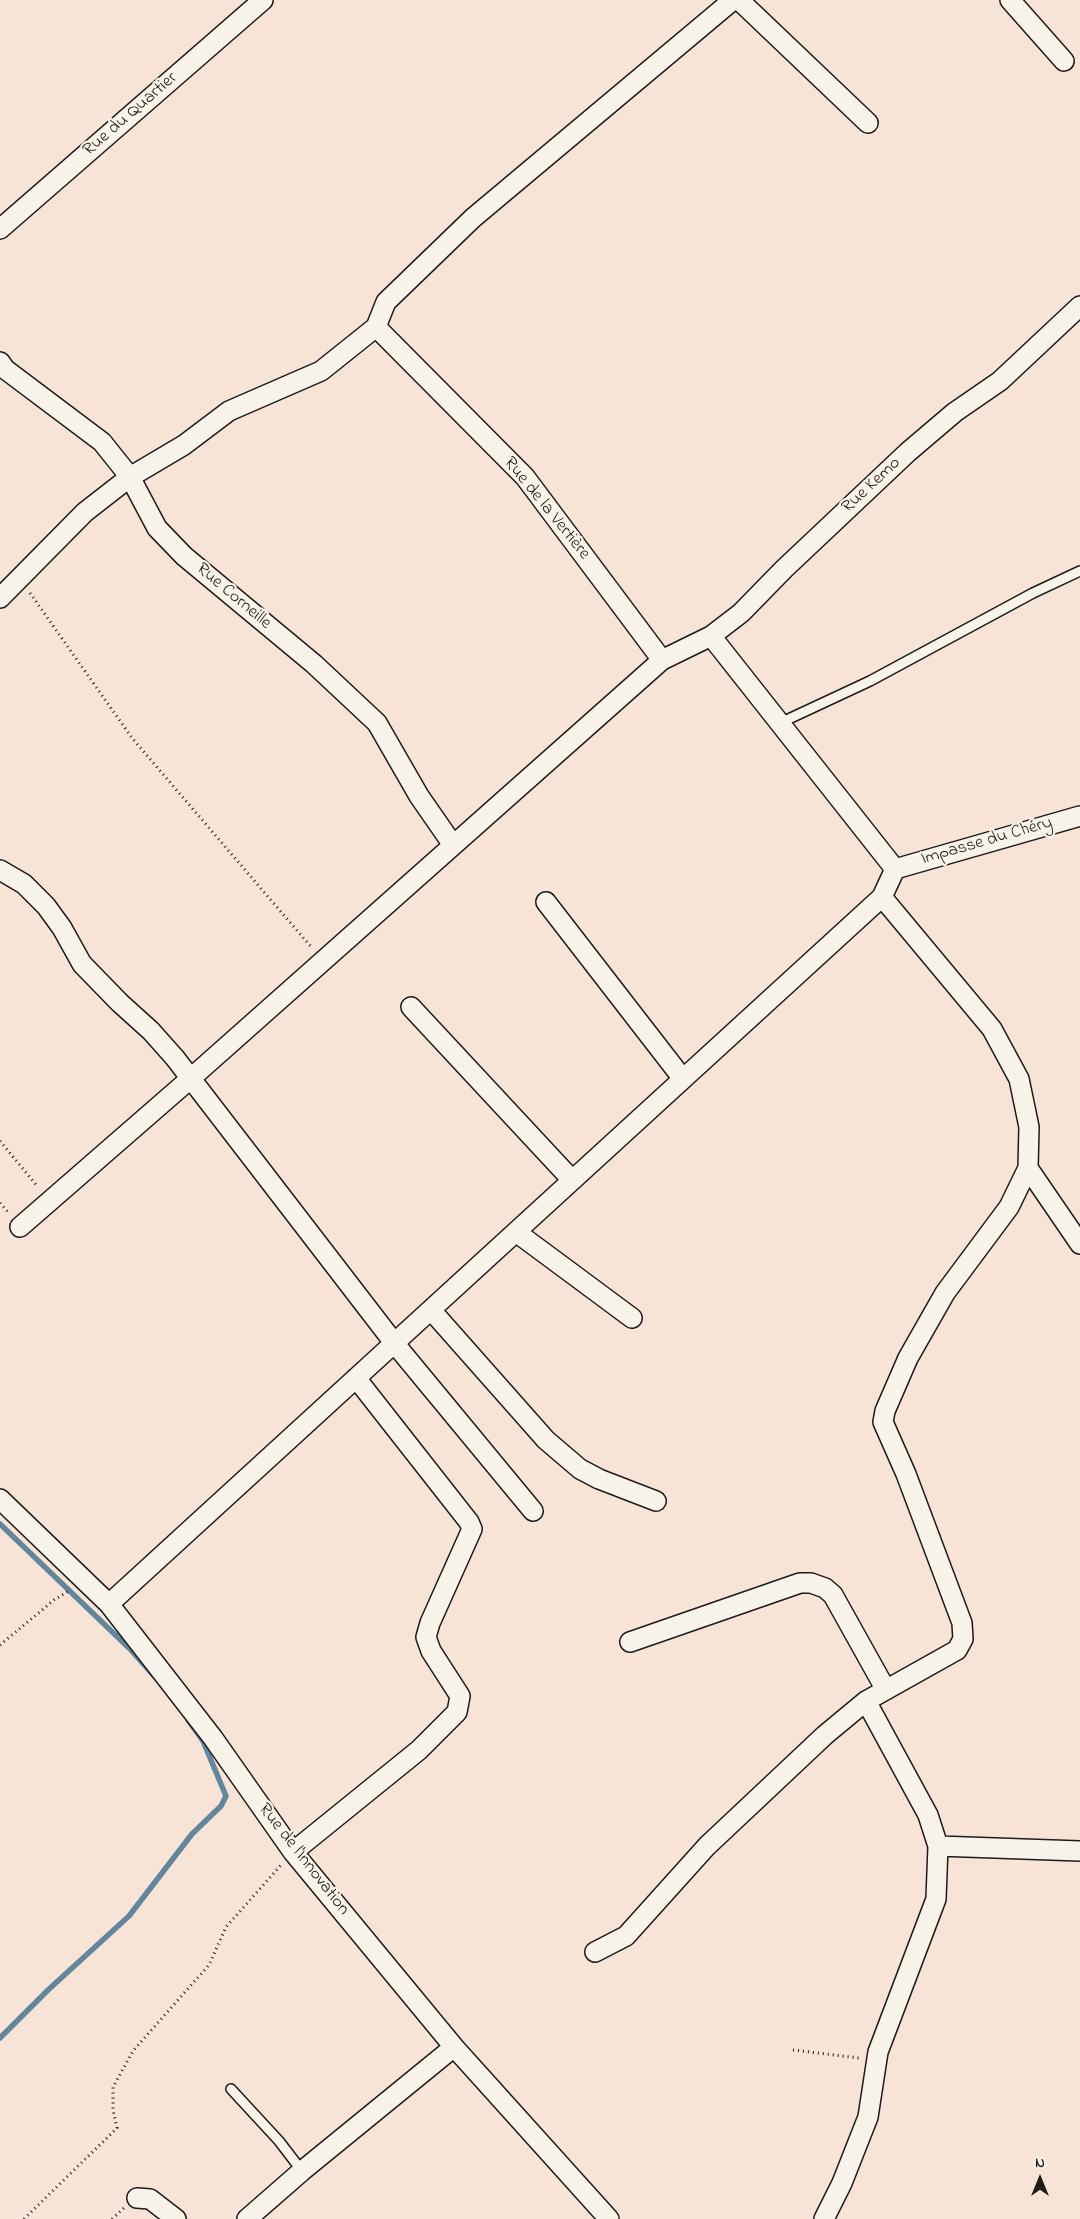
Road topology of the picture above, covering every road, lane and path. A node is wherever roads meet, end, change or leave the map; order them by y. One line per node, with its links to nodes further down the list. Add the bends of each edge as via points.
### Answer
1 (263, 0): 7 (street, Rue du Quartier)
2 (733, 0): 9 (street, via 473,218 386,302)
3 (739, 0): 6 (street)
4 (1010, 0): 5 (street)
5 (1064, 61)
6 (868, 123)
7 (0, 229)
8 (1080, 306): 15 (street, Rue Kemo, via 1000,382 956,412 908,452 741,613)
9 (376, 327): 11 (street, via 321,371 229,411 184,445); 16 (street, Rue de la Vertière, via 525,477)
10 (0, 362): 11 (street, Rue Corneille, via 102,442)
11 (130, 477): 13 (street, via 85,512); 19 (street, Rue Corneille, via 157,528 184,556 314,664 377,724 419,796)
12 (1080, 571): 17 (lane)
13 (20, 578): 14 (street); 24 (path, via 132,738)
14 (0, 598)
15 (711, 636): 16 (street, Rue Kemo); 17 (street)
16 (662, 660): 19 (street, Rue Kemo)
17 (780, 724): 20 (street)
18 (1080, 816): 20 (street, Impasse du Chéry)
19 (453, 845): 24 (street, Rue Kemo)
20 (895, 869): 22 (street)
21 (0, 870): 26 (street, via 24,884 46,906 82,964 151,1031)
22 (882, 897): 27 (street); 29 (street, via 992,1029 1019,1079 1029,1126)
23 (546, 902): 27 (street)
24 (322, 960): 26 (street, Rue Kemo)
25 (411, 1007): 30 (street)
26 (190, 1079): 31 (street, Rue Kemo); 37 (street)
27 (683, 1079): 30 (street)
28 (0, 1141): 31 (path)
29 (1028, 1168): 34 (street); 46 (street, via 1009,1207 945,1293 908,1358 885,1411 883,1422 962,1623 963,1639 957,1650)
30 (572, 1180): 33 (street)
31 (49, 1202): 32 (street, Rue Kemo)
32 (20, 1227)
33 (516, 1232): 35 (street); 36 (street)
34 (1080, 1244)
35 (431, 1310): 37 (street); 40 (street, via 553,1446 580,1469)
36 (632, 1318)
37 (395, 1344): 38 (street); 41 (street)
38 (356, 1378): 43 (street); 50 (street, via 472,1529 426,1637 431,1651 460,1696 457,1712 419,1750)
39 (0, 1499): 43 (street, Rue de l'Innovation)
40 (656, 1500)
41 (533, 1511)
42 (73, 1588): 45 (path)
43 (110, 1604): 50 (street, Rue de l'Innovation, via 213,1738)
44 (630, 1642): 46 (street, via 800,1582 811,1583 825,1588 833,1596)
45 (0, 1645)
46 (886, 1690): 47 (street)
47 (866, 1701): 48 (street, via 928,1815); 51 (street, via 708,1846 626,1936)
48 (938, 1846): 49 (street); 54 (street, via 936,1899)
49 (1080, 1851)
50 (293, 1852): 52 (street, Rue de l'Innovation); 58 (path, via 226,1927 209,1965 133,2051 114,2087 117,2128)
51 (595, 1952)
52 (454, 2047): 56 (street); 61 (street, Rue de l'Innovation)
53 (793, 2050): 54 (path)
54 (877, 2060): 62 (street, via 868,2117)
55 (231, 2089): 56 (lane)
56 (302, 2171): 60 (street)
57 (137, 2198): 59 (street, via 150,2199)
58 (24, 2219)
59 (176, 2219)
60 (247, 2219)
61 (610, 2219)
62 (824, 2219)

